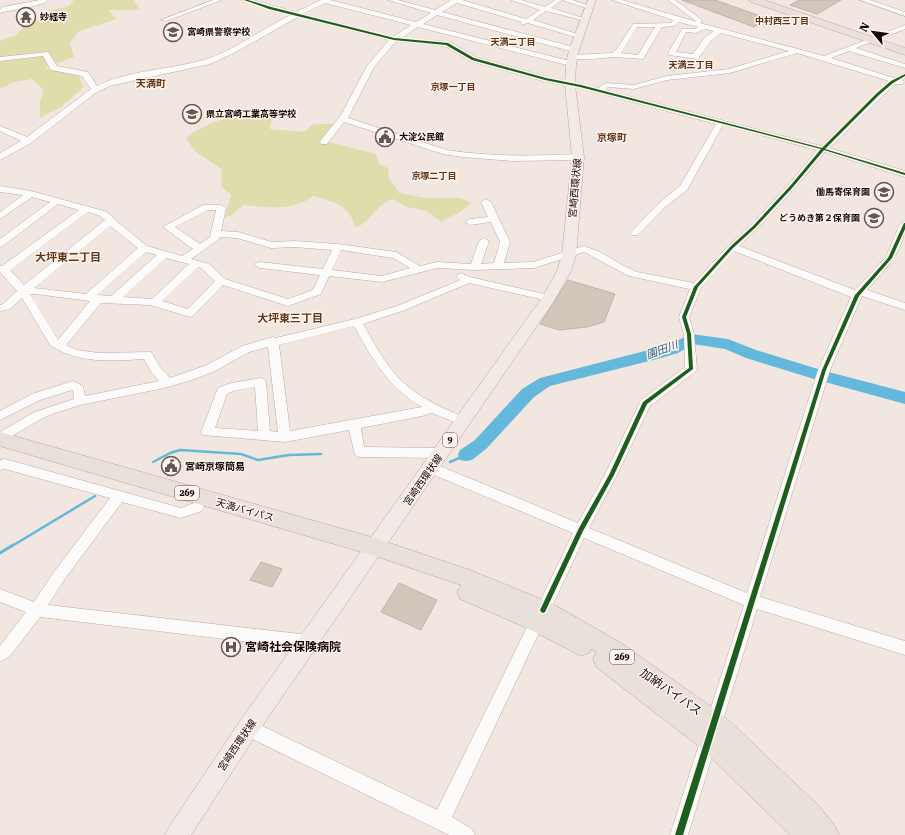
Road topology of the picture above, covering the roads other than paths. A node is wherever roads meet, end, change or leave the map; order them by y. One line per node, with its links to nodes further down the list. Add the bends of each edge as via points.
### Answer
1 (10, 0): 16 (street)
2 (45, 0): 16 (street, via 37,4)
3 (219, 0): 24 (street)
4 (246, 0): 22 (street)
5 (391, 0): 20 (street)
6 (456, 0): 20 (street); 25 (street)
7 (514, 0): 17 (street)
8 (559, 0): 17 (street)
9 (565, 0): 18 (street)
10 (615, 0): 23 (street)
11 (671, 0): 28 (street)
12 (754, 0): 33 (highway)
13 (764, 0): 33 (highway)
14 (863, 0): 21 (street)
15 (325, 1): 22 (street); 26 (street)
16 (13, 7): 19 (street)
17 (544, 9): 18 (street); 25 (street)
18 (588, 9): 38 (main road, 宮崎西環状線 / 9)
19 (0, 11)
20 (436, 12): 26 (street); 31 (street)
21 (905, 14)
22 (298, 15): 32 (street); 49 (street, via 207,62 116,81)
23 (677, 19): 27 (street, via 673,25); 28 (street)
24 (164, 20)
25 (527, 21): 31 (street); 38 (street)
26 (416, 25): 32 (street); 34 (street)
27 (660, 26): 40 (street, via 635,25); 40 (street, via 640,57)
28 (706, 26): 30 (street); 30 (street, via 696,31 684,30 672,53 695,57 708,39)
29 (905, 27): 33 (street)
30 (720, 30): 37 (street)
31 (511, 33): 34 (street); 38 (street)
32 (394, 39): 43 (street, via 447,44); 51 (street, via 371,66)
33 (875, 39): 35 (highway); 36 (street); 39 (highway)
34 (494, 44): 38 (street); 43 (street)
35 (905, 47)
36 (850, 49): 41 (street); 44 (street)
37 (797, 51): 41 (street); 50 (street, via 730,71 667,78 634,87 606,85)
38 (574, 52): 40 (street, via 592,58); 48 (main road, 宮崎西環状線 / 9)
39 (905, 52)
40 (614, 55)
41 (824, 58): 46 (street)
42 (0, 59): 49 (street, via 45,54 54,68 85,74)
43 (473, 59): 48 (street)
44 (905, 66)
45 (905, 75): 46 (street)
46 (895, 81): 47 (street); 56 (street, via 878,94)
47 (905, 84)
48 (570, 85): 50 (street); 58 (main road, 宮崎西環状線 / 9)
49 (96, 89): 54 (street)
50 (600, 91): 52 (street)
51 (342, 119): 55 (street); 58 (street, via 461,155 494,158)
52 (720, 123): 56 (street); 70 (street, via 684,188 662,205)
53 (0, 128): 54 (street)
54 (28, 141): 57 (street)
55 (324, 142)
56 (822, 150): 59 (street); 75 (street, via 754,227)
57 (0, 157)
58 (578, 157): 79 (main road, 宮崎西環状線 / 9)
59 (905, 174)
60 (0, 189): 61 (street)
61 (31, 194): 62 (street); 65 (street)
62 (57, 201): 64 (street); 73 (street)
63 (486, 202): 66 (street)
64 (86, 209): 67 (street, via 107,216); 86 (street)
65 (0, 216)
66 (494, 219): 68 (street); 85 (street, via 505,242)
67 (110, 221): 76 (street); 92 (street)
68 (470, 222)
69 (905, 224): 93 (street, via 890,258)
70 (635, 233)
71 (216, 234): 74 (street, via 238,235 272,245); 77 (street, via 215,238); 77 (street, via 221,208 206,207 168,227)
72 (484, 241): 84 (street)
73 (0, 244)
74 (338, 247): 87 (street, via 396,255); 88 (street)
75 (732, 247): 91 (street); 93 (street)
76 (144, 248): 78 (street); 95 (street)
77 (200, 249): 80 (street)
78 (164, 254): 80 (street); 96 (street)
79 (568, 255): 85 (street, via 534,265); 91 (street, via 584,249 590,250 634,275); 94 (main road, 宮崎西環状線 / 9, via 564,271)
80 (183, 260): 81 (street)
81 (195, 264): 90 (street, via 205,266); 97 (street)
82 (260, 265): 88 (street)
83 (442, 266): 84 (street); 87 (street); 89 (street)
84 (475, 266): 85 (street)
85 (498, 266)
86 (2, 269): 92 (street)
87 (419, 269): 88 (street, via 382,279)
88 (326, 272): 90 (street, via 317,292 288,303)
89 (467, 279): 94 (street); 100 (street, via 420,301)
90 (221, 281): 97 (street, via 190,313)
91 (696, 288): 118 (street, via 684,317 691,369 645,403 611,475)
92 (23, 291): 95 (street, via 36,290); 99 (street, via 6,307); 102 (street)
93 (858, 293): 98 (street); 121 (street, via 822,374)
94 (549, 298): 107 (main road, 宮崎西環状線 / 9)
95 (93, 299): 96 (street); 102 (street)
96 (114, 300): 97 (street)
97 (154, 303)
98 (905, 307)
99 (0, 308)
100 (356, 322): 101 (street); 105 (street, via 400,386)
101 (273, 341): 103 (street, via 246,349 211,368); 110 (street)
102 (59, 346): 103 (street, via 85,355 147,355)
103 (168, 383): 104 (street)
104 (80, 402): 106 (street, via 79,389 73,385 36,397); 111 (street, via 40,415)
105 (431, 408): 107 (street); 108 (street, via 422,412)
106 (0, 416)
107 (462, 421): 113 (main road, 宮崎西環状線 / 9)
108 (354, 424): 110 (street); 113 (street, via 359,452)
109 (264, 436): 109 (street, via 207,432 222,391 260,382); 110 (street)
110 (285, 437)
111 (0, 438): 119 (highway, 天満バイパス / 269)
112 (0, 450): 117 (highway, 天満バイパス / 269)
113 (441, 453): 115 (main road, 宮崎西環状線 / 9)
114 (0, 464): 116 (street)
115 (431, 468): 118 (street); 119 (main road, 宮崎西環状線 / 9)
116 (120, 495): 117 (street, via 181,513); 122 (street, via 59,576)
117 (197, 507): 119 (highway, 天満バイパス / 269)
118 (581, 530): 121 (street); 123 (street)
119 (371, 552): 123 (highway, 加納バイパス / 269, via 456,587); 124 (main road, 宮崎西環状線 / 9)
120 (0, 595): 122 (street)
121 (751, 601): 125 (street); 128 (street)
122 (37, 610): 124 (street); 126 (street)
123 (540, 616): 128 (highway, 加納バイパス / 269); 129 (street)
124 (309, 642): 127 (main road, 宮崎西環状線 / 9)
125 (905, 648)
126 (0, 655)
127 (248, 728): 129 (street); 130 (main road, 宮崎西環状線 / 9)
128 (712, 731): 132 (street); 133 (highway, 加納バイパス / 269); 134 (highway, 加納バイパス / 269, via 810,815)
129 (441, 821): 131 (street)
130 (177, 835)
131 (466, 835)
132 (679, 835)
133 (806, 835)
134 (826, 835)

